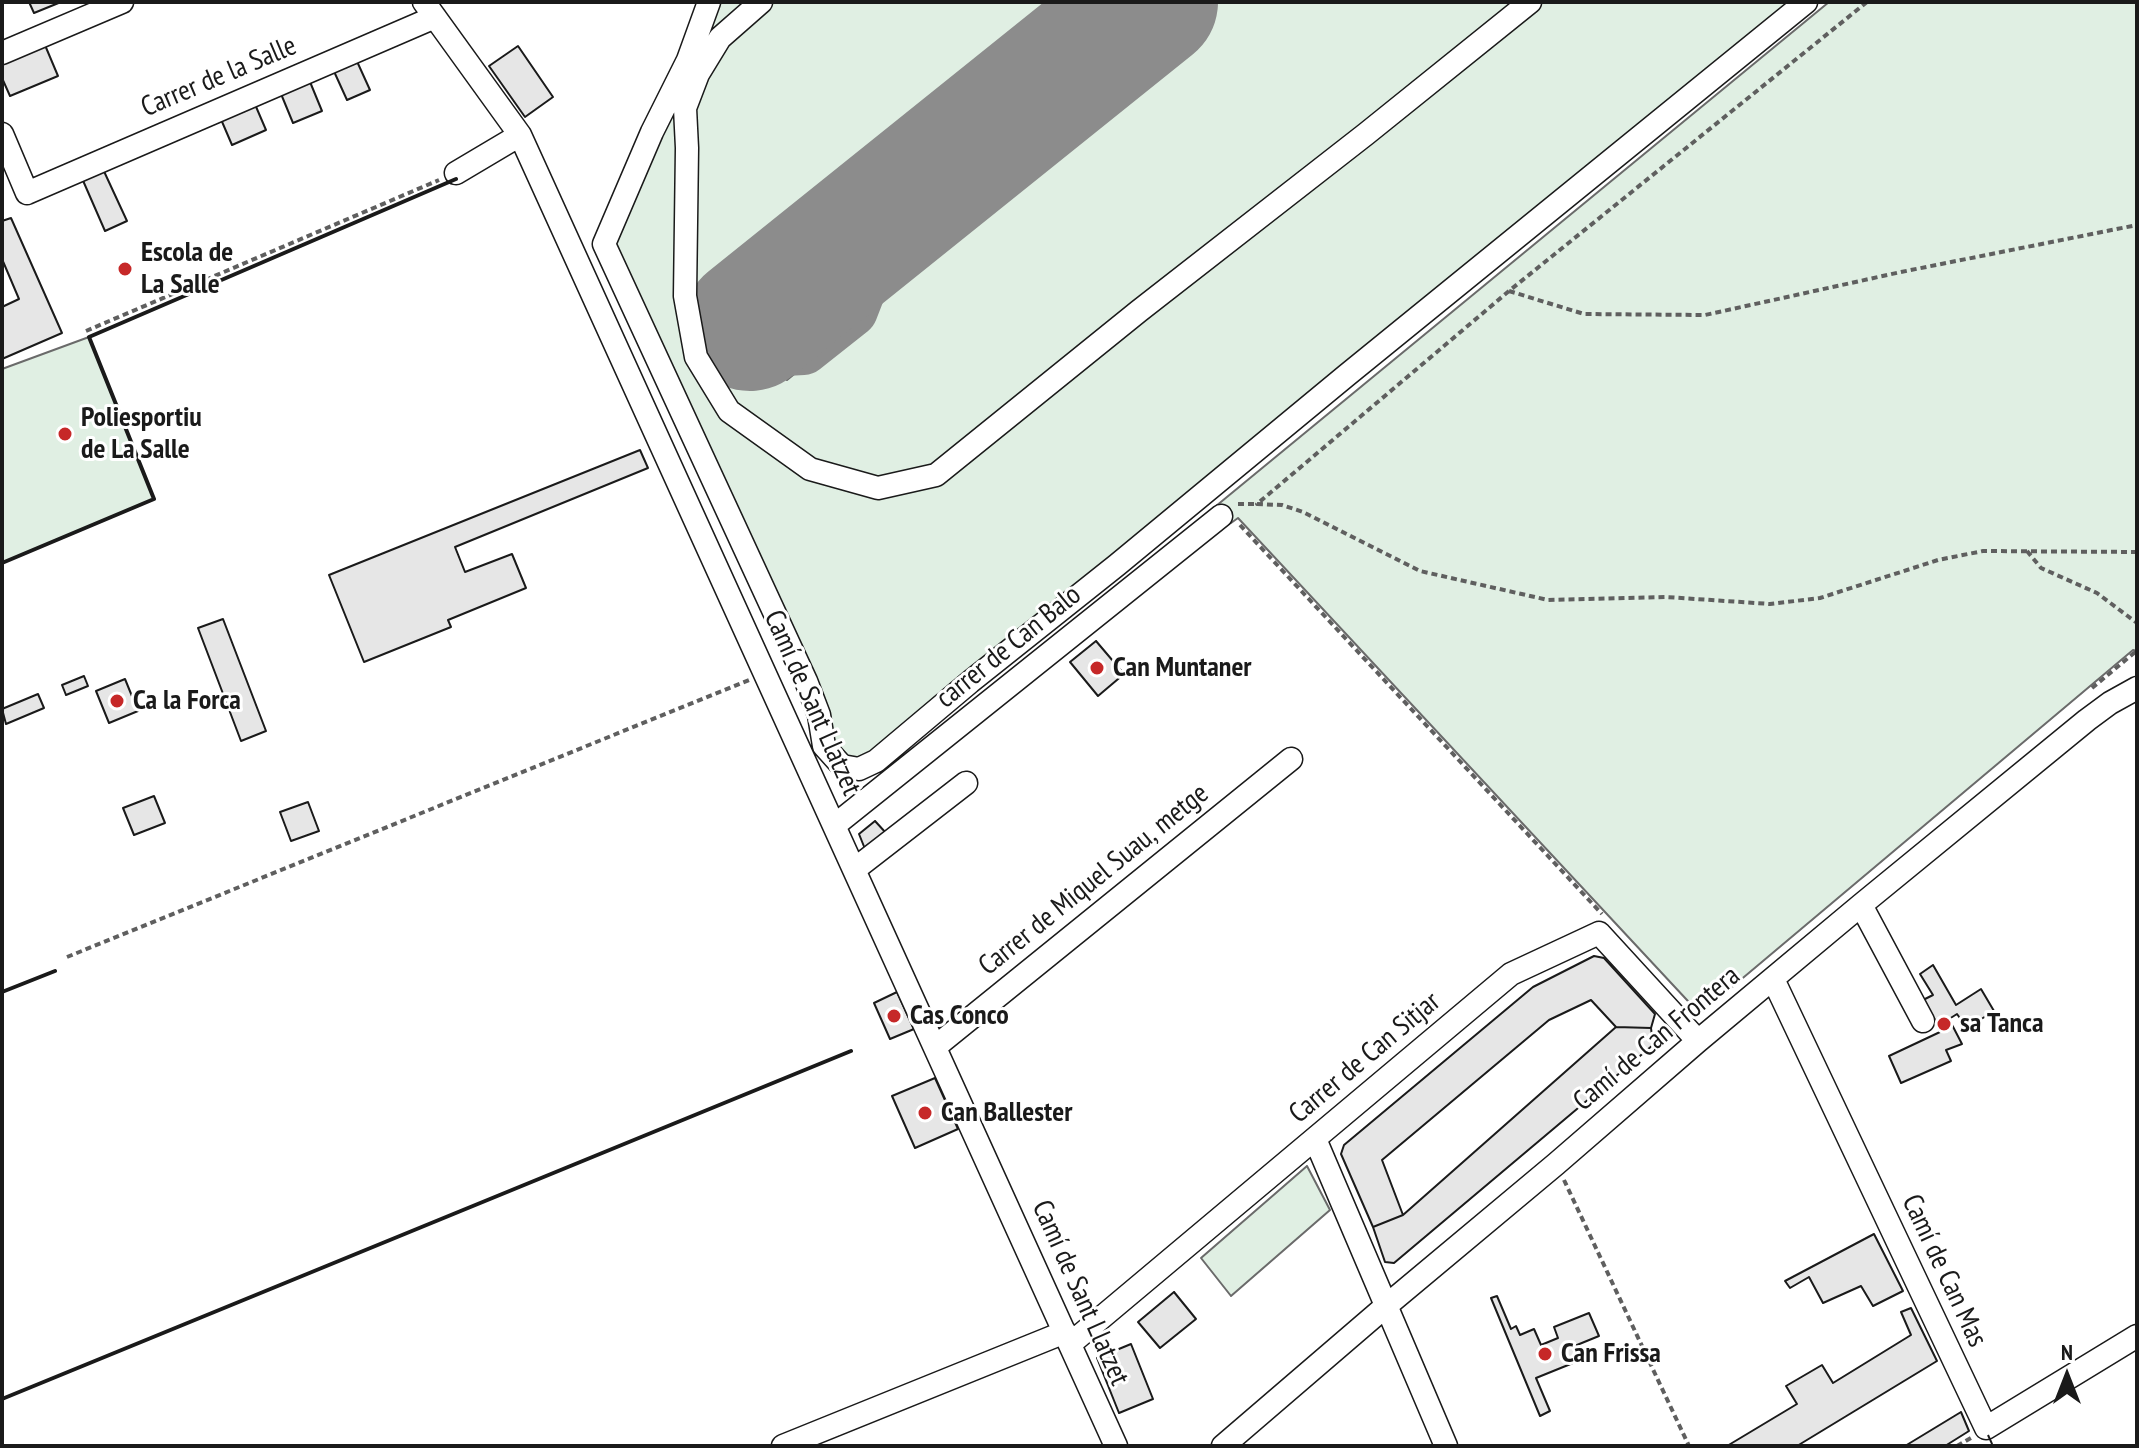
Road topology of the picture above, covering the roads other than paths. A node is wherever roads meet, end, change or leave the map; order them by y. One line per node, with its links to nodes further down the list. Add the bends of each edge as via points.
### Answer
1 (122, 2): 7 (street)
2 (709, 2): 5 (street, via 604,244 806,681 824,746 842,766 859,769 876,761)
3 (761, 2): 4 (street, via 720,38 685,108 685,296 696,357 729,411 810,469 878,488 936,475)
4 (1530, 2)
5 (1806, 2)
6 (429, 9): 8 (street, Carrer de la Salle, via 27,193); 9 (street, Camí de Sant Llatzet)
7 (2, 53)
8 (2, 134)
9 (520, 135): 10 (street); 15 (street, Camí de Sant Llatzet)
10 (456, 173)
11 (1221, 516): 15 (street, carrer de Can Balo)
12 (2137, 688): 17 (street, Camí de Can Frontera, via 2087,720)
13 (1291, 759): 21 (street, Carrer de Miquel Suau, metge)
14 (966, 783): 16 (street)
15 (835, 825): 16 (street, Camí de Sant Llatzet)
16 (855, 869): 21 (street, Camí de Sant Llatzet)
17 (1861, 905): 18 (street, Camí de Can Frontera); 19 (street)
18 (1773, 979): 20 (street, Camí de Can Frontera); 24 (street, Camí de Can Mas, via 1986,1428)
19 (1923, 1021)
20 (1698, 1041): 22 (street, Carrer de Can Sitjar, via 1599,933 1511,974); 23 (street, Camí de Can Frontera)
21 (935, 1047): 25 (street, Camí de Sant Llatzet)
22 (1315, 1139): 23 (street); 25 (street, Carrer de Can Sitjar)
23 (1386, 1306): 28 (street, Camí de Can Frontera); 29 (street)
24 (2137, 1336)
25 (1067, 1338): 26 (street, Carrer de Can Sitjar); 27 (street, Camí de Sant Llatzet)
26 (783, 1446)
27 (1116, 1446)
28 (1223, 1446)
29 (1446, 1446)

